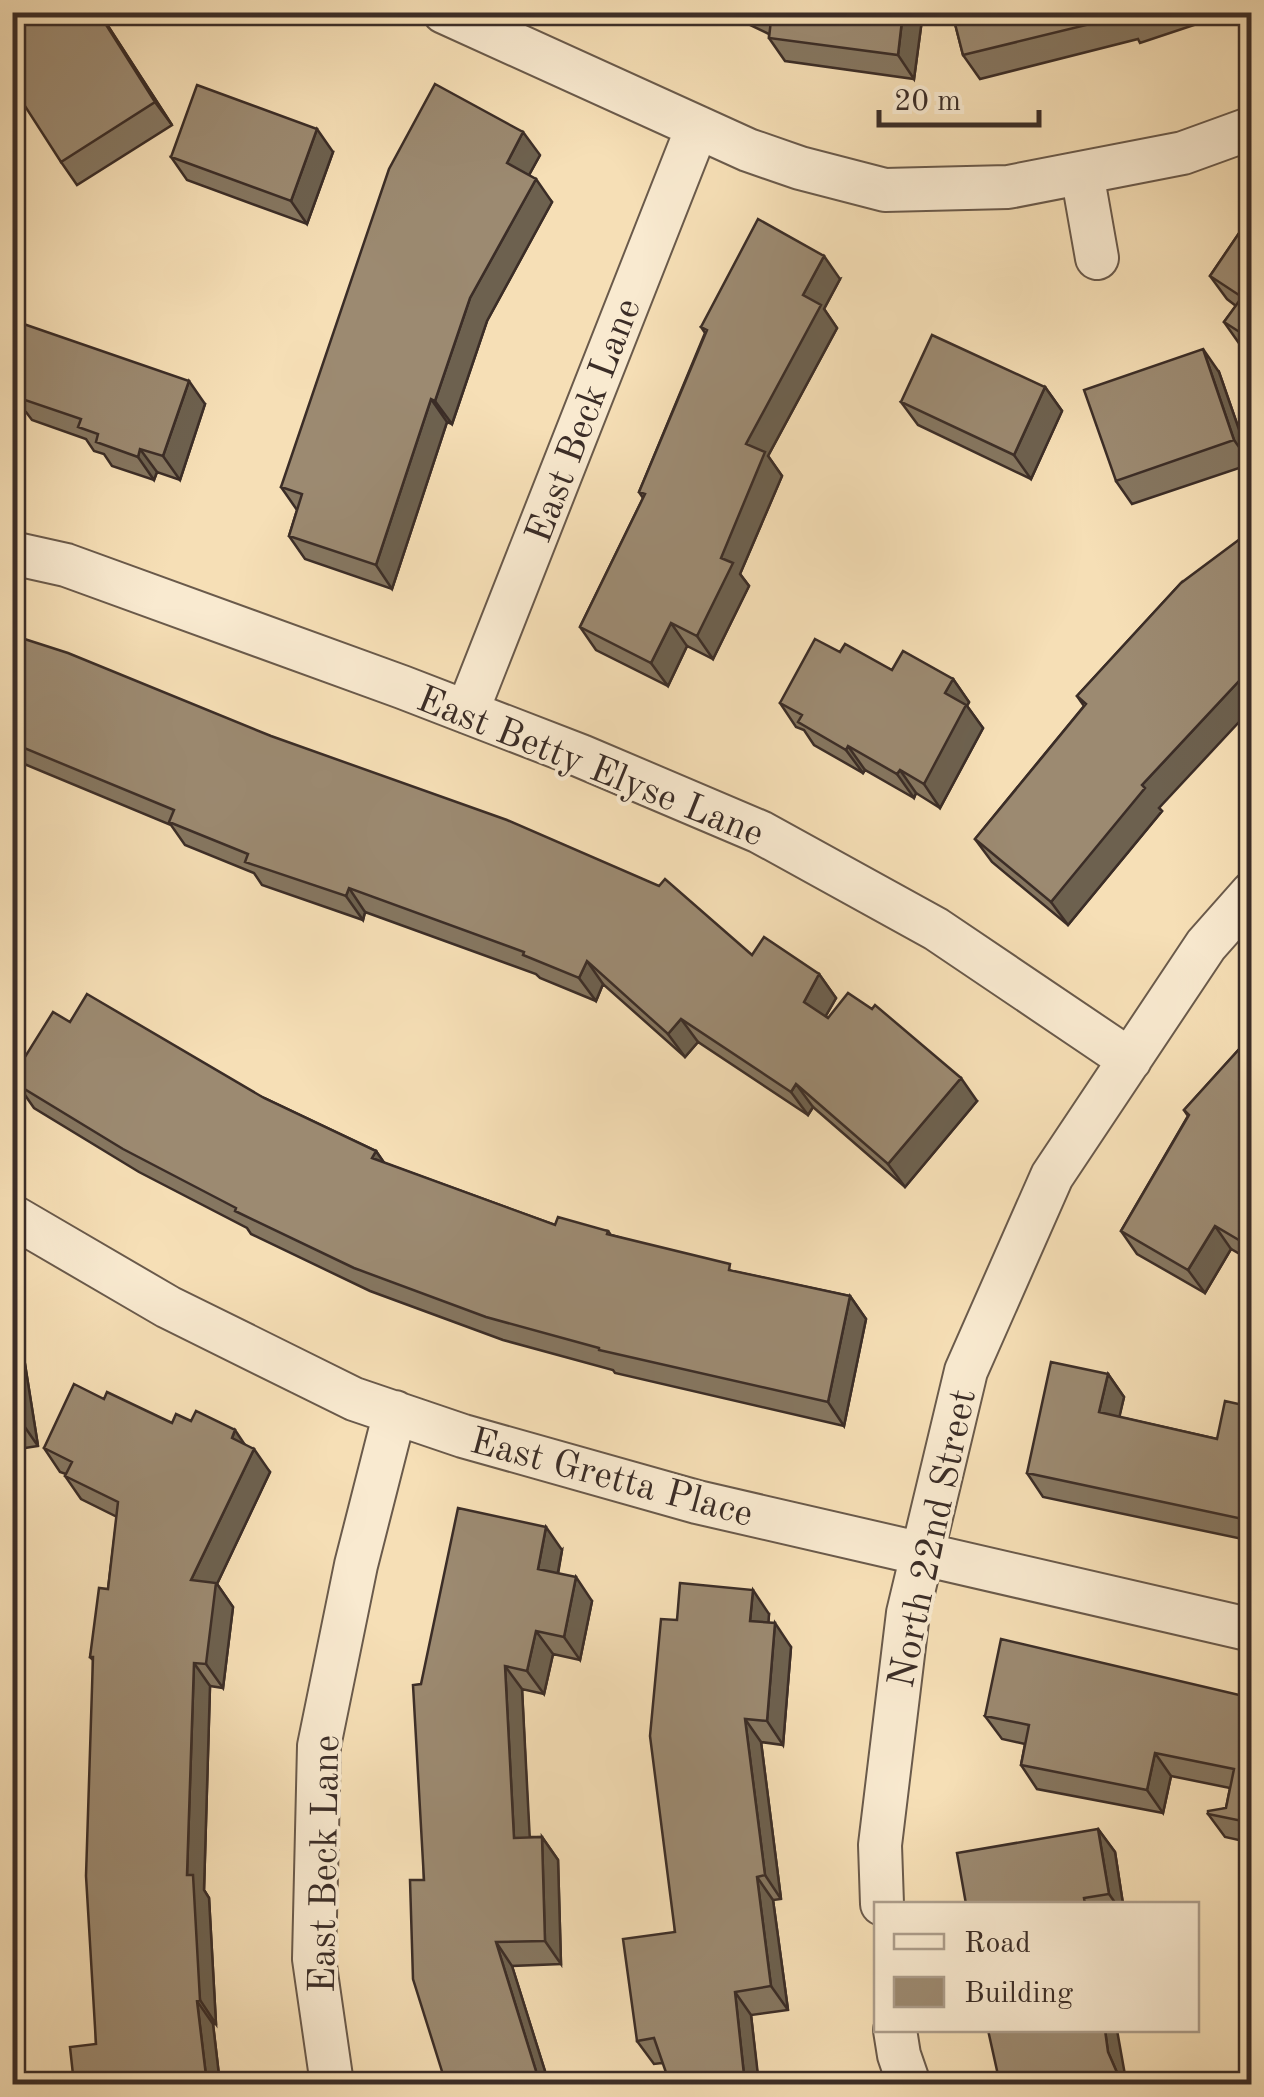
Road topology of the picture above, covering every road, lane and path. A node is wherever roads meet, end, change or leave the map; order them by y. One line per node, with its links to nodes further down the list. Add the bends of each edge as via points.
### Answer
1 (444, 12): 2 (street)
2 (697, 128): 4 (street, via 800,168 885,190 1008,187); 7 (street, East Beck Lane)
3 (1252, 128): 4 (street, via 1182,153)
4 (1082, 173): 5 (street)
5 (1097, 258)
6 (12, 553): 7 (street, East Betty Elyse Lane, via 66,565)
7 (468, 712): 9 (street, East Betty Elyse Lane, via 760,832 936,929)
8 (1252, 893): 9 (street, North 22nd Street, via 1206,945)
9 (1130, 1060): 12 (street, North 22nd Street, via 1052,1176 966,1370)
10 (12, 1216): 11 (street, East Gretta Place, via 168,1307 354,1399)
11 (395, 1412): 12 (street, East Gretta Place, via 697,1502); 16 (street, East Beck Lane, via 319,1746 314,1959)
12 (920, 1556): 13 (street, East Gretta Place); 14 (street, North 22nd Street, via 880,1845)
13 (1252, 1630)
14 (882, 1902)
15 (895, 2032): 17 (street)
16 (332, 2084)
17 (909, 2084)

